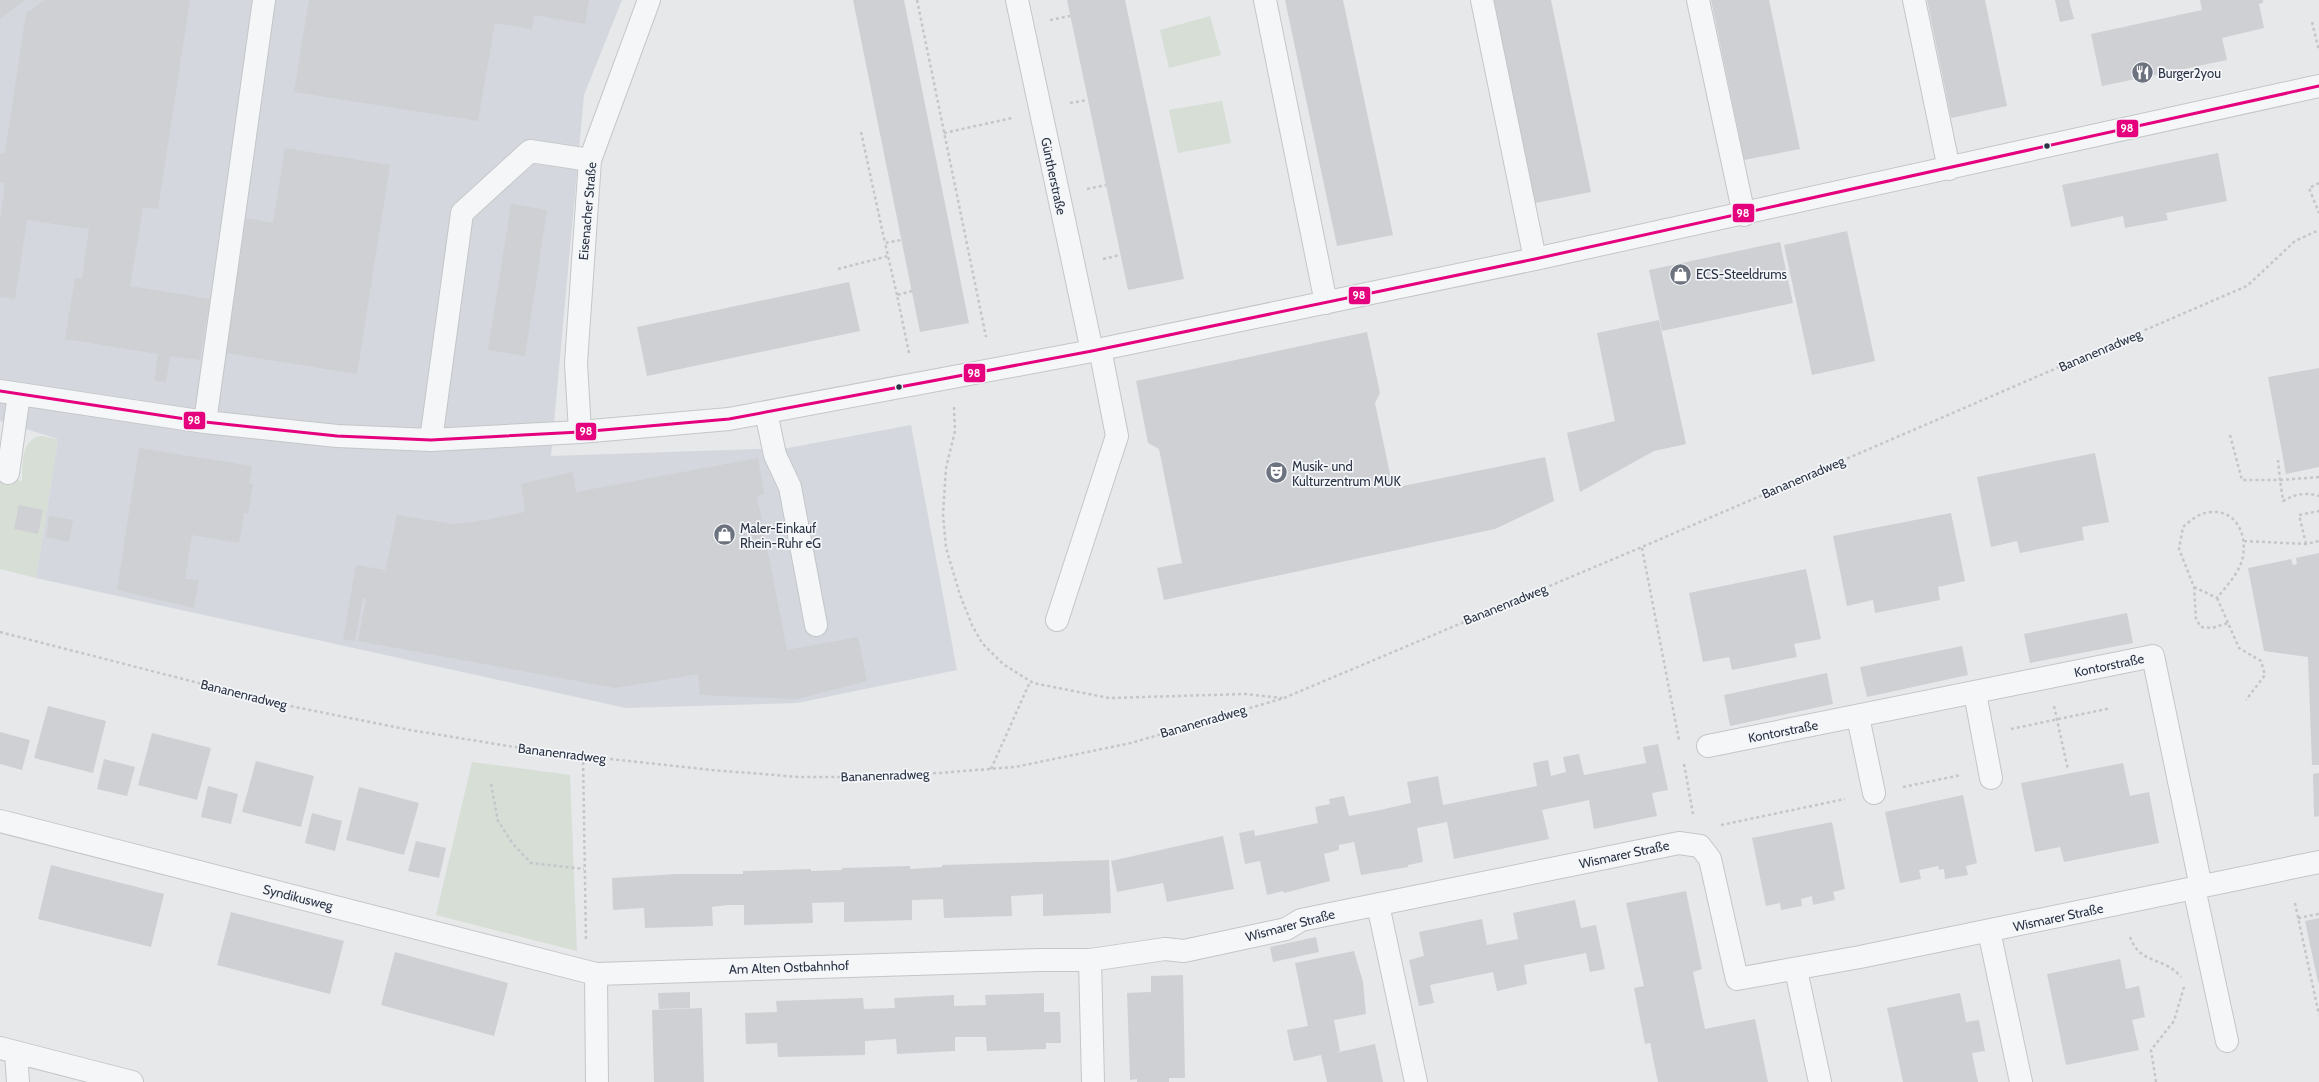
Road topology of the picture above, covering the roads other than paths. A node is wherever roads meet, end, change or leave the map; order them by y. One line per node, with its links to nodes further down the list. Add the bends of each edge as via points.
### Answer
1 (264, 0): 17 (street)
2 (648, 0): 9 (street, Eisenacher Straße)
3 (1017, 0): 14 (street, Güntherstraße)
4 (1265, 0): 13 (street)
5 (1482, 0): 12 (street)
6 (1698, 0): 11 (street)
7 (1914, 0): 10 (street)
8 (2319, 86): 10 (street)
9 (590, 160): 18 (street, Eisenacher Straße, via 576,363); 19 (street, via 530,150 462,213)
10 (1949, 169): 11 (street)
11 (1744, 215): 12 (street)
12 (1536, 259): 13 (street)
13 (1326, 303): 14 (street)
14 (1096, 350): 16 (street); 21 (street, Güntherstraße, via 1117,436)
15 (10, 393): 17 (street); 20 (street)
16 (766, 412): 18 (street, via 729,419); 22 (street, via 775,455 790,487)
17 (205, 422): 19 (street, via 336,436)
18 (580, 432): 19 (street)
19 (431, 440)
20 (8, 472)
21 (1057, 620)
22 (816, 625)
23 (1975, 693): 24 (street, Kontorstraße); 26 (street); 30 (street, Kontorstraße, via 2153,656)
24 (1858, 717): 25 (street, Kontorstraße); 27 (street)
25 (1708, 746)
26 (1991, 778)
27 (1874, 793)
28 (0, 821): 36 (street, Syndikusweg)
29 (2319, 862): 30 (street, Wismarer Straße)
30 (2197, 888): 32 (street, Wismarer Straße); 37 (street)
31 (1378, 905): 33 (street, Wismarer Straße, via 1301,920 1286,929); 35 (street, Wismarer Straße, via 1679,843 1700,846 1710,859 1737,979); 43 (street)
32 (1989, 931): 35 (street, Wismarer Straße); 45 (street)
33 (1225, 942): 34 (street, Am Alten Ostbahnhof, via 1184,951 1165,949)
34 (1090, 960): 36 (street, Am Alten Ostbahnhof); 42 (street)
35 (1796, 970): 44 (street)
36 (596, 974): 41 (street)
37 (2227, 1041)
38 (8, 1050): 39 (street); 40 (street)
39 (18, 1082)
40 (132, 1082)
41 (597, 1082)
42 (1093, 1082)
43 (1416, 1082)
44 (1820, 1082)
45 (2021, 1082)

